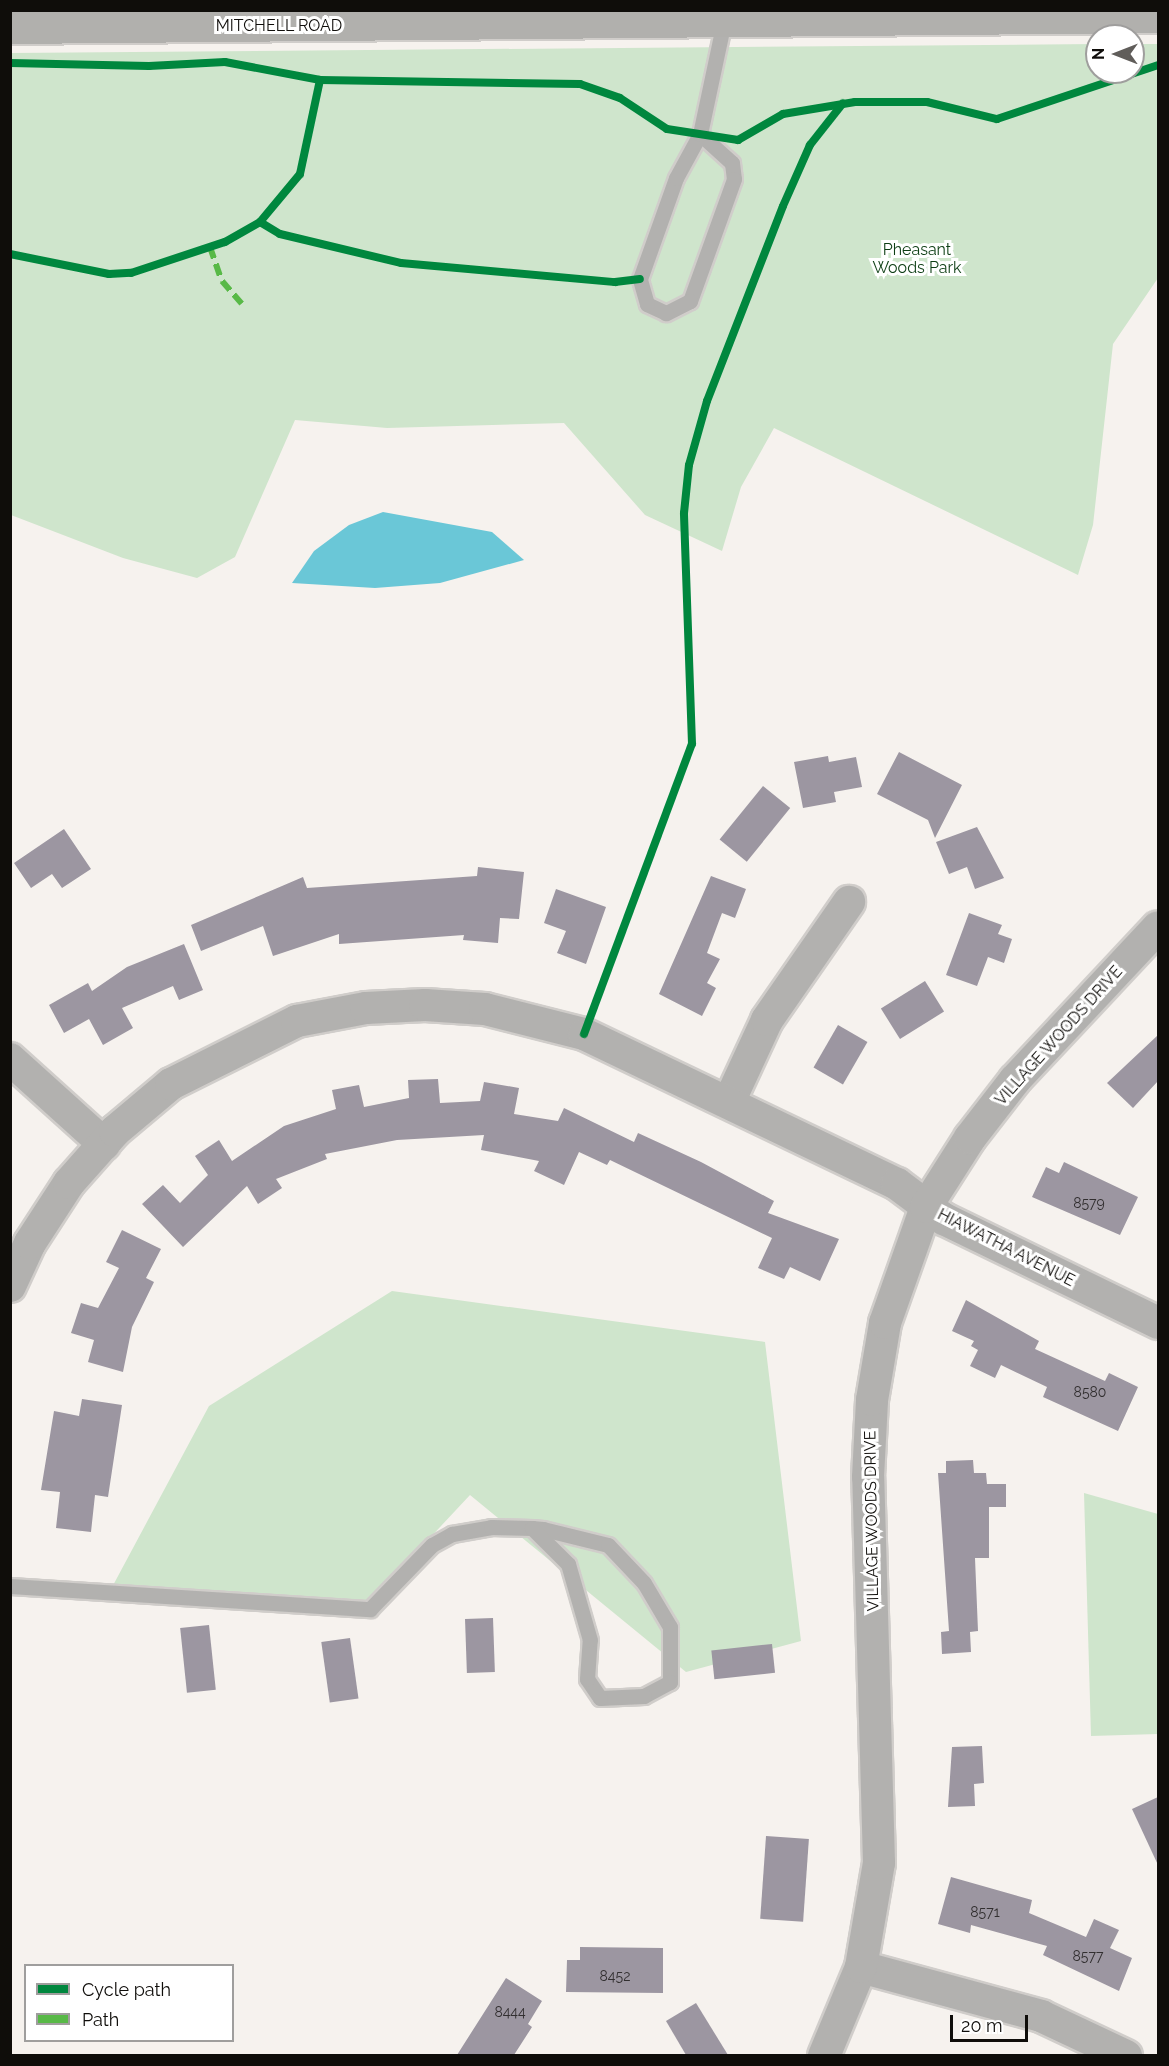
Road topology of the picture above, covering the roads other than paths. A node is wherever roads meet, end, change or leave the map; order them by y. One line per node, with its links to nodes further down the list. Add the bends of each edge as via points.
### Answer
1 (890, 15): 3 (main road, MITCHELL ROAD); 6 (main road, MITCHELL ROAD)
2 (689, 16): 4 (main road, MITCHELL ROAD); 6 (main road, MITCHELL ROAD)
3 (1158, 16)
4 (545, 17): 5 (main road, MITCHELL ROAD)
5 (293, 18): 7 (main road, MITCHELL ROAD)
6 (724, 21): 8 (lane)
7 (10, 27)
8 (700, 134): 8 (lane, via 676,178 640,279 647,304 666,314 690,301 734,179 732,163)
9 (849, 902): 12 (street, via 767,1020)
10 (1158, 927): 14 (street, VILLAGE WOODS DRIVE, via 1015,1080)
11 (10, 1059): 13 (street)
12 (729, 1102): 13 (street, HIAWATHA AVENUE, via 609,1045 543,1020 484,1009 366,1008 297,1021 231,1050 171,1084); 14 (street, HIAWATHA AVENUE, via 897,1184)
13 (104, 1144): 15 (street, HIAWATHA AVENUE, via 69,1183 30,1243)
14 (926, 1207): 16 (street, HIAWATHA AVENUE); 19 (street, VILLAGE WOODS DRIVE, via 885,1323 872,1400 868,1477 881,1809 879,1863)
15 (10, 1286)
16 (1158, 1323)
17 (532, 1528): 17 (lane, via 608,1545 644,1583 670,1627 670,1682 644,1696 600,1698 587,1679 590,1640 568,1564); 18 (lane, via 452,1534 432,1545 370,1609)
18 (10, 1586)
19 (861, 1967): 20 (street, VILLAGE WOODS DRIVE); 21 (street, via 1041,2016)
20 (824, 2055)
21 (1126, 2055)

